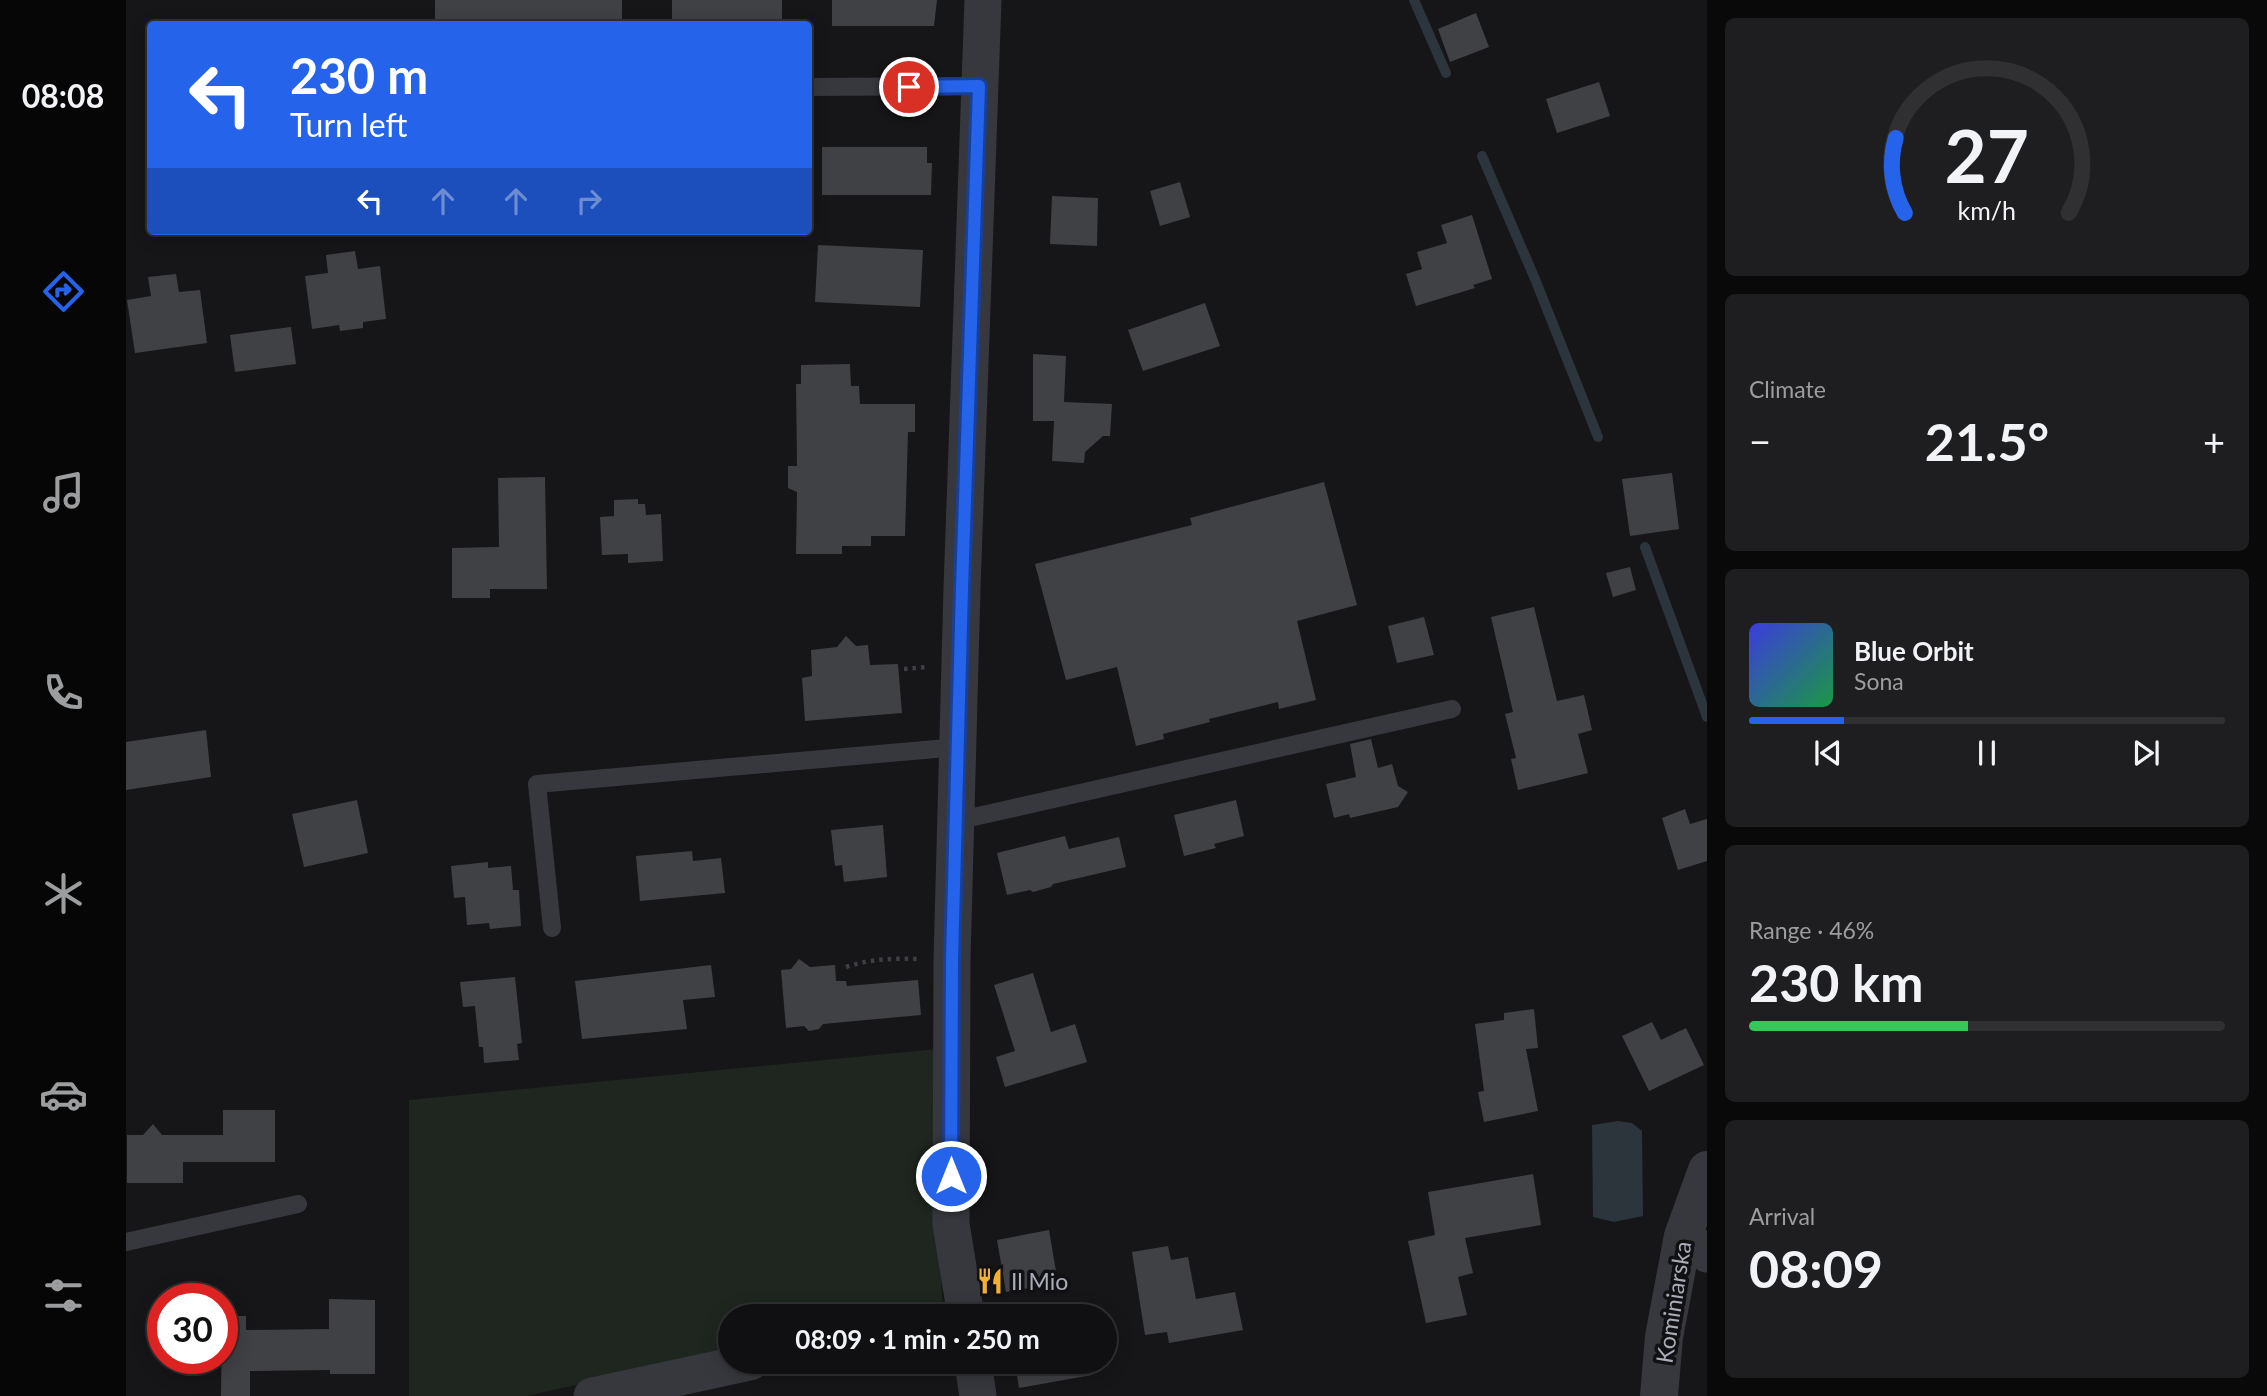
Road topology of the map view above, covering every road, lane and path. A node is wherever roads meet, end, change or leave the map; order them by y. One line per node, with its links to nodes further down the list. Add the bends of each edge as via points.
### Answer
1 (983, 0): 2 (street)
2 (979, 86): 3 (lane); 7 (street)
3 (812, 87)
4 (940, 665): 5 (path)
5 (904, 669)
6 (1452, 709): 8 (lane)
7 (958, 747): 8 (street); 9 (lane, via 537,784)
8 (956, 821): 16 (street, via 951,1224)
9 (552, 928)
10 (922, 959): 11 (path)
11 (846, 967)
12 (1707, 1170): 15 (street, Kominiarska)
13 (298, 1204): 14 (lane)
14 (126, 1242)
15 (1695, 1245): 21 (street, Kominiarska, via 1664,1337)
16 (962, 1304)
17 (718, 1369): 19 (street)
18 (975, 1374): 20 (street)
19 (592, 1396)
20 (978, 1396)
21 (1660, 1396)

